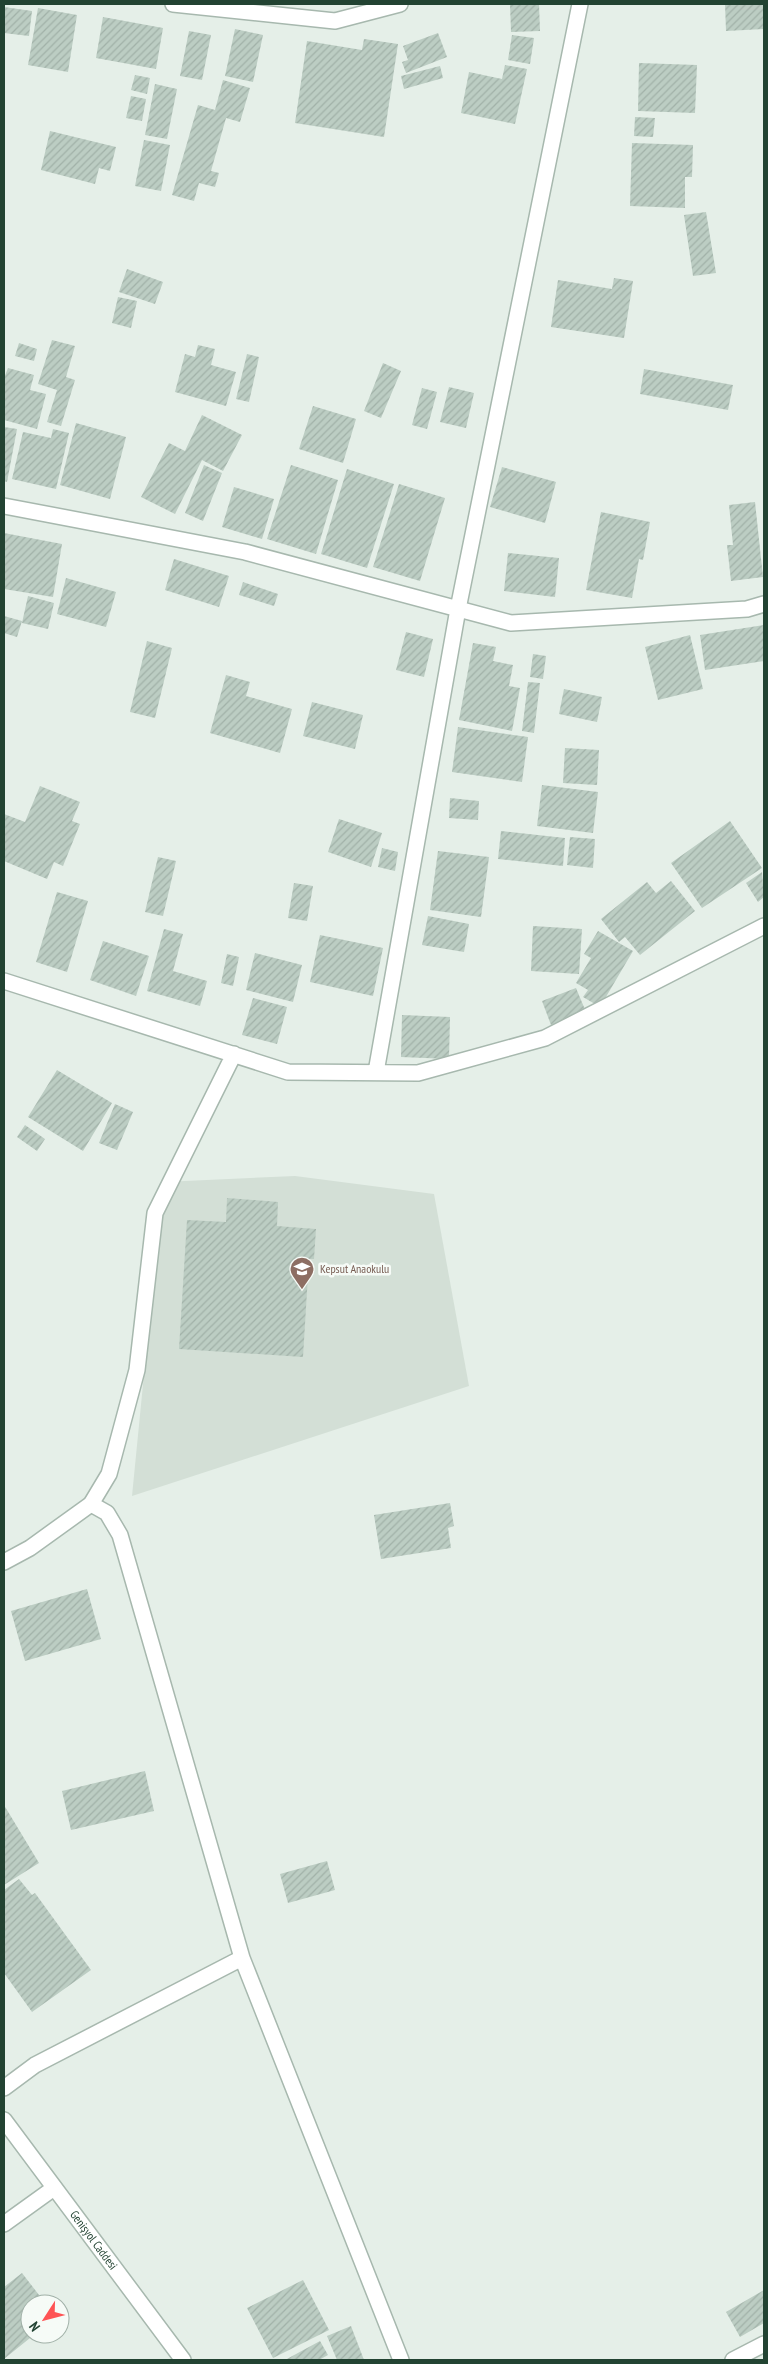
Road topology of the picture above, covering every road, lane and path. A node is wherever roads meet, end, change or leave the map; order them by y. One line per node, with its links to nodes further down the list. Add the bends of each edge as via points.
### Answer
1 (174, 4): 2 (street, via 335,21)
2 (400, 4)
3 (580, 4): 6 (street)
4 (4, 506): 6 (street, via 245,552)
5 (764, 604): 6 (street, via 747,608 510,623)
6 (458, 609): 10 (street)
7 (764, 926): 10 (street, via 545,1038 418,1073)
8 (4, 981): 9 (street)
9 (234, 1054): 10 (street, via 288,1072); 11 (street, via 156,1213 137,1370 109,1474)
10 (376, 1072)
11 (91, 1504): 12 (street, via 30,1548); 13 (street, via 107,1513 120,1534)
12 (4, 1562)
13 (242, 1958): 14 (street, via 35,2065); 20 (street)
14 (4, 2088)
15 (4, 2120): 16 (street, Genişyol Caddesi)
16 (54, 2188): 17 (street); 19 (street, Genişyol Caddesi)
17 (4, 2224)
18 (764, 2344): 21 (street)
19 (183, 2360)
20 (401, 2360)
21 (734, 2360)

